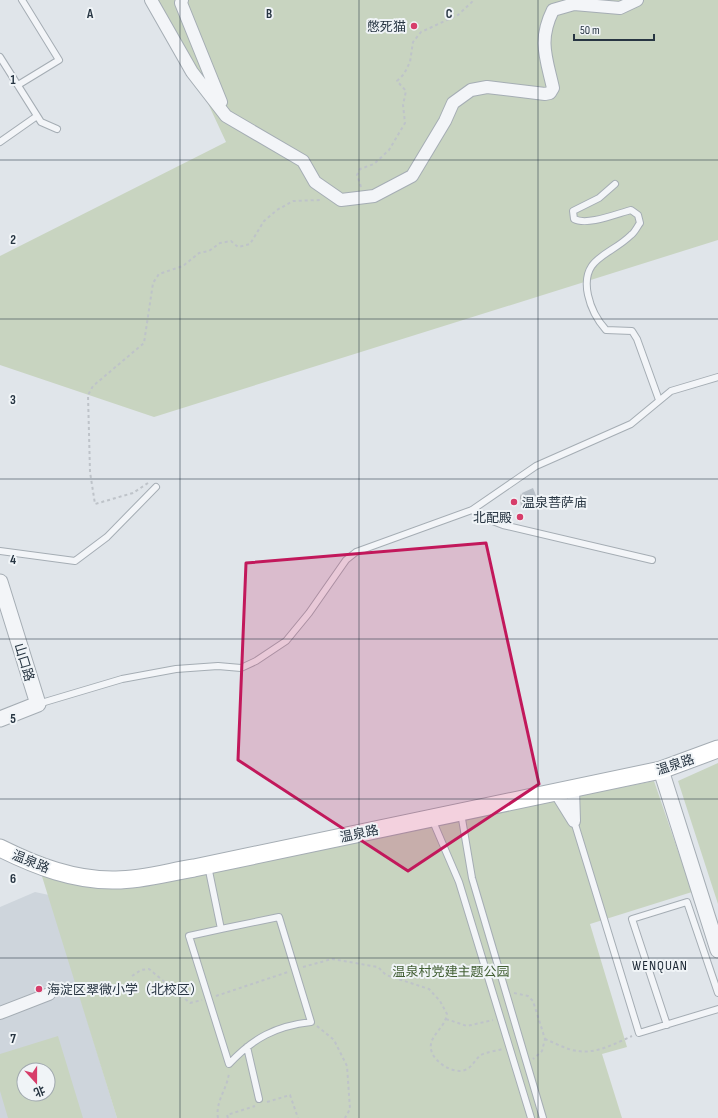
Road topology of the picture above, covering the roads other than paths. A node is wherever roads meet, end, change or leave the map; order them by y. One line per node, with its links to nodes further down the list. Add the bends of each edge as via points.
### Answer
1 (22, 0): 6 (lane, via 59,60)
2 (151, 0): 8 (street, via 192,72)
3 (182, 0): 8 (street)
4 (637, 0): 8 (street, via 620,8 574,4 553,10 547,22 543,43 552,88 550,93 487,87 471,90 454,103 412,176 374,196 341,200 316,182 303,161)
5 (0, 57): 6 (lane)
6 (18, 85): 7 (lane)
7 (37, 116): 9 (lane, via 41,122); 10 (lane)
8 (226, 116)
9 (57, 129)
10 (0, 142)
11 (615, 184): 13 (lane, via 599,198 574,211 574,219 579,222 594,220 631,210 638,215 640,223 632,235 594,262 589,268 586,286 598,322 606,330 632,331 637,338)
12 (718, 377): 13 (lane, via 678,387)
13 (659, 400): 15 (lane, via 631,424 536,466)
14 (156, 486): 16 (lane, via 107,537 75,561)
15 (472, 510): 17 (lane, via 503,525); 19 (lane, via 356,552 346,560 286,641 241,668 218,666 176,669 122,679)
16 (0, 551)
17 (652, 560)
18 (0, 582): 19 (street, 山口路)
19 (38, 704): 20 (street)
20 (0, 719)
21 (718, 749): 22 (main road, 温泉路)
22 (661, 770): 23 (main road, 温泉路); 31 (street)
23 (573, 789): 24 (main road, 温泉路); 27 (street)
24 (556, 792): 25 (main road, 温泉路); 27 (street)
25 (461, 813): 26 (main road, 温泉路); 32 (lane, via 472,878)
26 (432, 819): 29 (main road, 温泉路); 35 (lane, via 459,882)
27 (574, 820): 38 (lane, via 639,1033)
28 (0, 848): 29 (main road, 温泉路, via 51,870 82,878 117,880)
29 (208, 865): 30 (lane)
30 (221, 929): 39 (lane, via 189,936 229,1064); 39 (lane, via 279,917 311,1022 279,1028)
31 (718, 950)
32 (506, 991): 35 (lane); 40 (lane)
33 (718, 993): 38 (lane, via 687,902 632,919)
34 (49, 994): 37 (street)
35 (494, 994): 41 (lane)
36 (718, 1008): 38 (lane)
37 (0, 1013)
38 (667, 1025)
39 (247, 1047): 42 (lane)
40 (527, 1063): 41 (lane); 44 (lane)
41 (515, 1067): 43 (lane)
42 (259, 1099)
43 (531, 1118)
44 (543, 1118)

